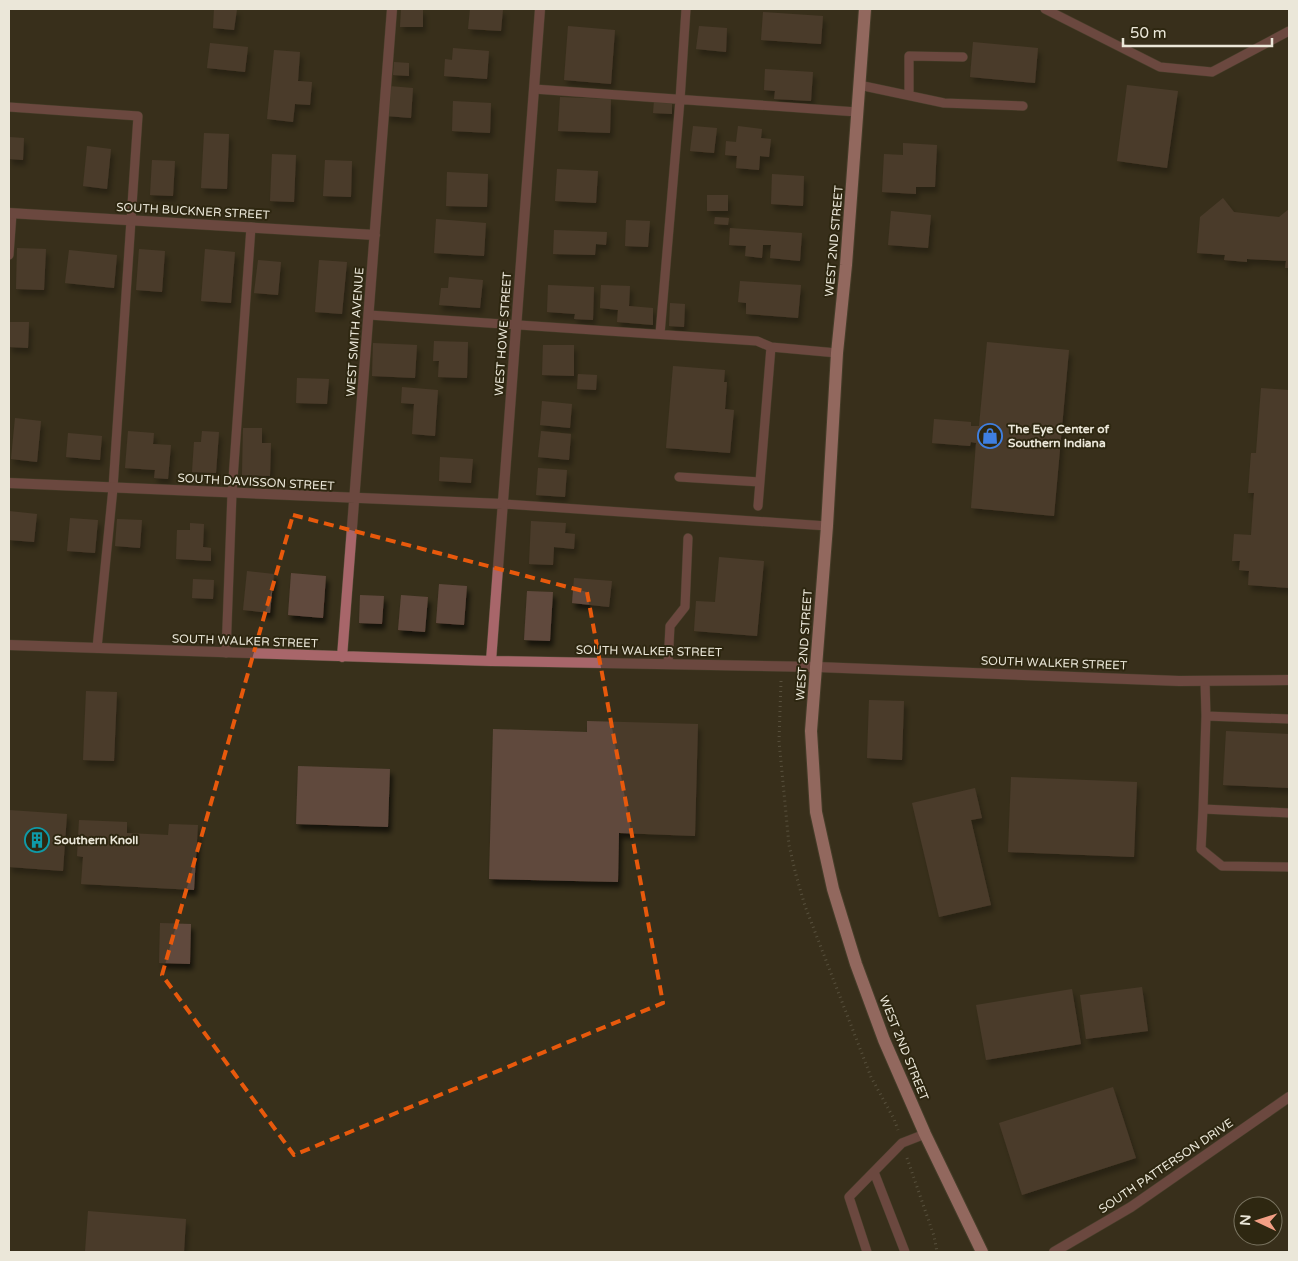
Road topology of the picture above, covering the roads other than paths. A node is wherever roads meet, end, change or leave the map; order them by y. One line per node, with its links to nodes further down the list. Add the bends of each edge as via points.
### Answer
1 (392, 9): 18 (street, WEST SMITH AVENUE)
2 (540, 9): 9 (street, WEST HOWE STREET)
3 (686, 9): 11 (lane)
4 (865, 9): 8 (main road, WEST 2ND STREET)
5 (1045, 9): 6 (lane, via 1160,67 1212,72)
6 (1289, 31)
7 (963, 57): 10 (lane, via 909,56)
8 (859, 86): 10 (lane); 14 (main road, WEST 2ND STREET)
9 (534, 89): 11 (lane); 21 (street, WEST HOWE STREET)
10 (909, 95): 12 (lane, via 944,103)
11 (680, 100): 14 (lane); 22 (lane)
12 (1023, 106)
13 (9, 107): 16 (lane, via 138,116)
14 (857, 112): 24 (main road, WEST 2ND STREET)
15 (10, 214): 16 (street, SOUTH BUCKNER STREET); 19 (lane)
16 (132, 220): 17 (street, SOUTH BUCKNER STREET); 28 (lane)
17 (251, 227): 18 (street, SOUTH BUCKNER STREET); 29 (lane)
18 (375, 235): 20 (street, WEST SMITH AVENUE)
19 (9, 255)
20 (369, 315): 21 (lane); 30 (street, WEST SMITH AVENUE)
21 (516, 324): 22 (lane); 31 (street, WEST HOWE STREET)
22 (660, 334): 23 (lane, via 757,340)
23 (771, 347): 24 (lane); 26 (lane)
24 (837, 353): 33 (main road, WEST 2ND STREET)
25 (679, 477): 26 (lane)
26 (760, 482): 32 (lane)
27 (9, 484): 28 (street, SOUTH DAVISSON STREET)
28 (113, 488): 29 (street, SOUTH DAVISSON STREET); 36 (lane)
29 (232, 493): 30 (street, SOUTH DAVISSON STREET); 37 (lane)
30 (354, 498): 31 (street, SOUTH DAVISSON STREET); 38 (street, WEST SMITH AVENUE)
31 (503, 504): 33 (lane); 39 (street, WEST HOWE STREET)
32 (758, 506)
33 (827, 526): 41 (main road, WEST 2ND STREET)
34 (688, 538): 40 (lane, via 685,607 670,626)
35 (9, 645): 36 (street, SOUTH WALKER STREET)
36 (97, 648): 37 (street, SOUTH WALKER STREET)
37 (226, 653): 38 (street, SOUTH WALKER STREET)
38 (342, 657): 39 (street, SOUTH WALKER STREET)
39 (491, 661): 40 (street, SOUTH WALKER STREET)
40 (668, 664): 41 (street, SOUTH WALKER STREET)
41 (817, 667): 43 (street, SOUTH WALKER STREET); 50 (main road, WEST 2ND STREET, via 811,731 816,812 833,889 884,1040)
42 (1289, 680): 43 (street, SOUTH WALKER STREET)
43 (1205, 681): 44 (lane)
44 (1206, 716): 45 (lane); 46 (lane)
45 (1289, 718)
46 (1203, 809): 47 (lane); 48 (lane, via 1201,849 1222,866)
47 (1289, 813)
48 (1289, 867)
49 (1289, 1097): 55 (street, SOUTH PATTERSON DRIVE, via 1131,1207)
50 (925, 1134): 51 (lane, via 902,1143); 54 (main road, WEST 2ND STREET)
51 (874, 1172): 52 (lane, via 849,1197); 53 (lane)
52 (867, 1252)
53 (905, 1252)
54 (982, 1252)
55 (1054, 1252)

